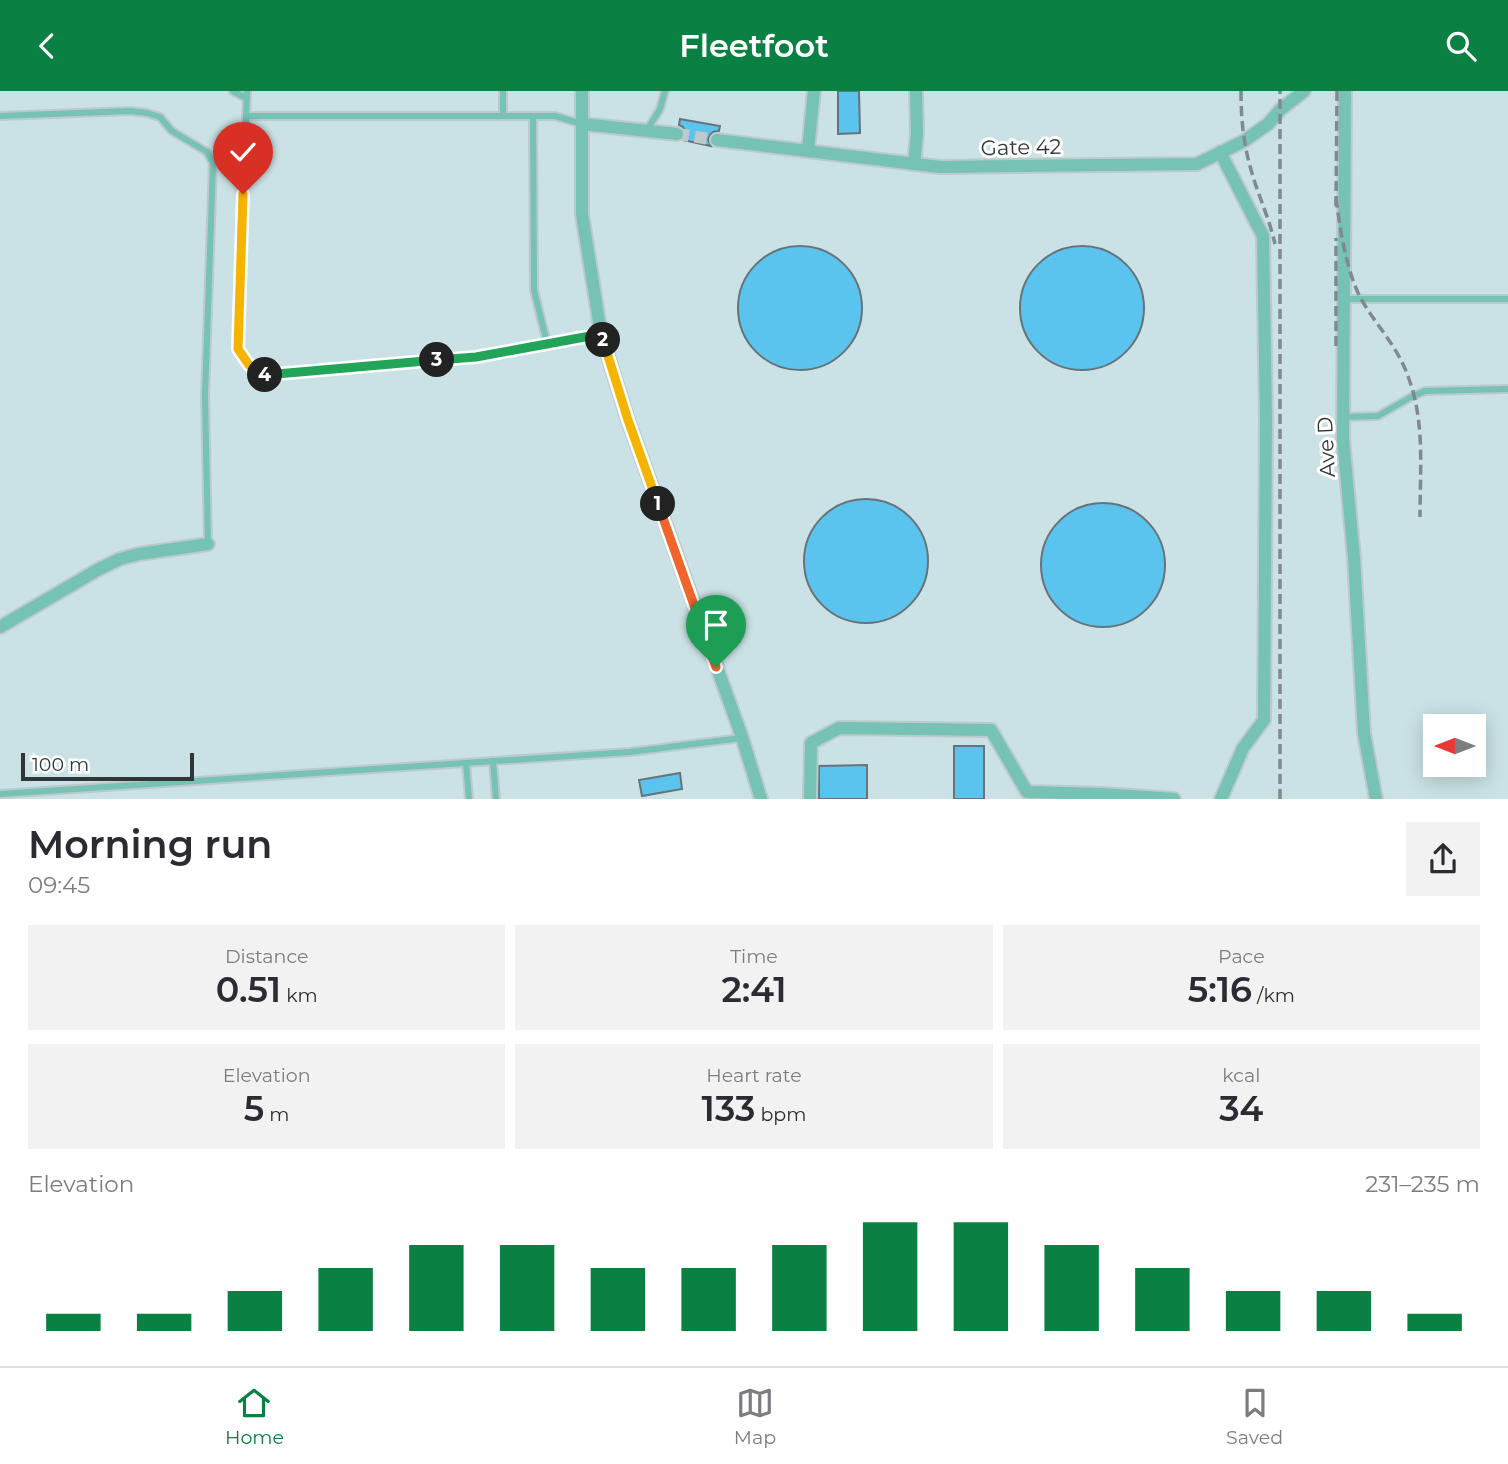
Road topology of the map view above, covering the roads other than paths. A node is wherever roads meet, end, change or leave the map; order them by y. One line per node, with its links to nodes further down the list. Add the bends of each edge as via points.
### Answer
1 (233, 91): 9 (lane)
2 (503, 91): 11 (lane)
3 (582, 91): 14 (street)
4 (665, 91): 15 (lane)
5 (814, 91): 18 (street)
6 (916, 91): 20 (street)
7 (1304, 91): 19 (street, Gate 42, via 1268,124)
8 (1345, 91): 21 (street, Ave D)
9 (247, 95): 10 (lane)
10 (246, 115): 11 (lane); 24 (lane, via 238,349 261,375 476,357)
11 (503, 115): 12 (lane)
12 (533, 115): 14 (lane, via 555,115); 24 (lane, via 534,290)
13 (0, 116): 27 (lane, via 147,113 160,117 172,131 207,152 213,163 205,396)
14 (582, 124): 15 (street); 23 (street, via 582,214)
15 (646, 131): 16 (street)
16 (677, 134)
17 (717, 140): 18 (street, Gate 42)
18 (808, 150): 20 (street, Gate 42)
19 (1220, 152): 20 (street, Gate 42, via 1197,164); 40 (street, via 1263,236 1266,419 1264,720 1243,748)
20 (914, 164)
21 (1344, 299): 22 (lane); 26 (street, Ave D)
22 (1508, 299)
23 (601, 334): 24 (lane); 29 (street)
24 (547, 343)
25 (1508, 389): 26 (lane, via 1425,391 1378,416)
26 (1343, 417): 41 (street, Ave D, via 1364,733)
27 (208, 544): 28 (street, via 120,559)
28 (0, 627)
29 (742, 737): 30 (lane, via 630,752); 37 (street)
30 (493, 761): 31 (lane); 36 (lane)
31 (466, 763): 32 (lane); 35 (lane)
32 (87, 789): 33 (lane); 34 (lane)
33 (0, 794)
34 (87, 799)
35 (469, 799)
36 (496, 799)
37 (761, 799)
38 (810, 799): 39 (street, via 811,743 839,728 991,730 1027,792)
39 (1174, 799)
40 (1221, 799)
41 (1376, 799)

